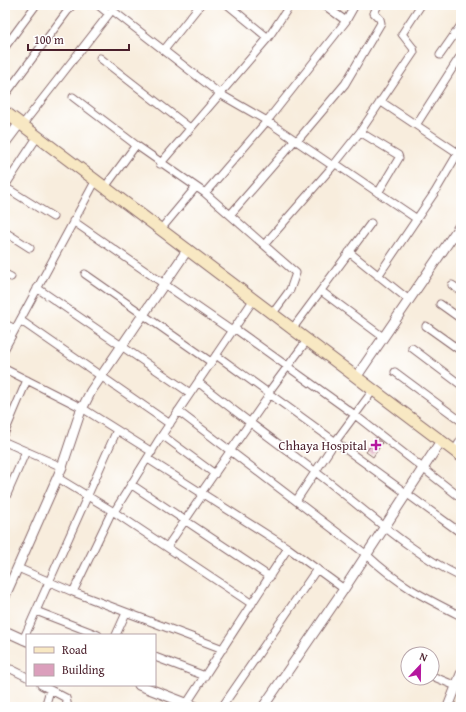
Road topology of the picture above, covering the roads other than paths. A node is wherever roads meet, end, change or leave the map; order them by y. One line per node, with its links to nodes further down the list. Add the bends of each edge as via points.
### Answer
1 (36, 5): 15 (street)
2 (72, 5): 21 (street)
3 (98, 5): 11 (street)
4 (200, 5): 16 (street)
5 (228, 5): 14 (street)
6 (290, 5): 14 (street)
7 (324, 5): 12 (street)
8 (355, 5): 12 (street)
9 (378, 5): 31 (street, via 374,13 381,23 355,69)
10 (421, 5): 23 (street, via 402,34 414,52)
11 (112, 10): 16 (street); 26 (street)
12 (346, 21): 25 (street)
13 (461, 25): 17 (street)
14 (268, 38): 20 (street)
15 (5, 47)
16 (164, 50): 20 (street)
17 (440, 55)
18 (100, 58): 28 (street)
19 (459, 58): 27 (street)
20 (220, 94): 25 (street); 28 (street)
21 (5, 95)
22 (73, 97): 33 (street)
23 (380, 101): 27 (street); 29 (street)
24 (5, 112): 26 (main road)
25 (267, 121): 31 (street); 41 (street)
26 (21, 124): 30 (main road); 32 (street)
27 (416, 125): 34 (street)
28 (190, 128): 35 (street)
29 (360, 132): 36 (street); 42 (street, via 399,158)
30 (38, 136): 37 (main road); 38 (street)
31 (296, 141): 36 (street); 43 (street)
32 (5, 142)
33 (136, 145): 35 (street); 39 (street)
34 (460, 150): 45 (street)
35 (160, 164): 40 (street)
36 (335, 165): 42 (street); 51 (street)
37 (96, 180): 39 (main road); 46 (street)
38 (5, 186): 44 (street)
39 (105, 187): 49 (main road)
40 (196, 187): 41 (street); 49 (street)
41 (205, 193): 43 (street)
42 (378, 193): 45 (street)
43 (230, 215): 51 (street)
44 (53, 217)
45 (417, 219): 56 (street)
46 (72, 221): 57 (street); 59 (street)
47 (371, 222): 54 (street)
48 (461, 224): 63 (street)
49 (161, 229): 53 (main road)
50 (5, 232): 52 (street)
51 (264, 245): 65 (street, via 296,273 290,290)
52 (30, 248)
53 (188, 249): 57 (street); 62 (main road)
54 (349, 252): 56 (street); 60 (street)
55 (85, 274): 66 (street)
56 (378, 276): 63 (street)
57 (164, 284): 66 (street); 73 (street)
58 (452, 285): 61 (street)
59 (37, 288): 68 (street); 76 (street)
60 (321, 291): 71 (street); 74 (street)
61 (461, 291)
62 (254, 298): 65 (main road); 73 (street)
63 (409, 300): 74 (street)
64 (440, 304): 67 (street)
65 (273, 313): 71 (main road)
66 (143, 314): 76 (street); 81 (street)
67 (461, 319)
68 (20, 320): 72 (street); 86 (street)
69 (5, 324): 72 (street)
70 (426, 326): 79 (street)
71 (293, 328): 75 (main road)
72 (15, 329): 77 (street)
73 (233, 330): 80 (street); 82 (street)
74 (384, 337): 85 (street)
75 (308, 339): 82 (street); 85 (main road)
76 (121, 346): 86 (street); 91 (street)
77 (5, 348)
78 (412, 348): 89 (street)
79 (461, 351)
80 (216, 355): 81 (street); 92 (street)
81 (211, 362): 88 (street)
82 (287, 367): 92 (street); 95 (street)
83 (5, 369): 87 (street)
84 (395, 372): 96 (street)
85 (357, 376): 90 (main road)
86 (100, 377): 93 (street); 97 (street)
87 (27, 380): 93 (street); 100 (street)
88 (198, 382): 91 (street); 98 (street)
89 (461, 385)
90 (374, 389): 95 (street); 103 (main road)
91 (190, 393): 94 (street)
92 (269, 394): 98 (street); 105 (street)
93 (82, 408): 99 (street); 110 (street)
94 (178, 411): 97 (street); 107 (street)
95 (355, 415): 105 (street); 111 (street)
96 (461, 421)
97 (170, 424): 101 (street)
98 (249, 424): 107 (street); 112 (street)
99 (117, 430): 109 (street); 118 (street)
100 (5, 432)
101 (162, 435): 109 (street); 113 (street)
102 (461, 440): 108 (street)
103 (441, 441): 108 (main road); 111 (street)
104 (5, 442): 106 (street)
105 (335, 442): 112 (street); 117 (street)
106 (26, 451): 110 (street); 120 (street)
107 (230, 452): 113 (street); 121 (street)
108 (458, 453)
109 (150, 456): 115 (street); 116 (street)
110 (62, 467): 114 (street)
111 (423, 469): 117 (street); 119 (street)
112 (316, 473): 121 (street); 124 (street)
113 (215, 474): 116 (street)
114 (58, 478): 118 (street); 129 (street)
115 (132, 485): 122 (street); 123 (street)
116 (202, 494): 123 (street); 127 (street)
117 (407, 494): 124 (street); 125 (street)
118 (87, 496): 122 (street); 133 (street)
119 (461, 498)
120 (5, 499)
121 (296, 501): 128 (street)
122 (113, 512): 126 (street); 135 (street)
123 (185, 520): 126 (street); 131 (street)
124 (386, 527): 128 (street); 132 (street, via 436,564)
125 (461, 532)
126 (167, 547): 137 (street)
127 (288, 548): 130 (street); 131 (street)
128 (367, 555): 134 (street); 140 (street, via 407,588)
129 (18, 568): 133 (street); 136 (street)
130 (317, 569): 134 (street); 161 (street)
131 (270, 577): 137 (street)
132 (461, 577)
133 (49, 581): 135 (street); 138 (street)
134 (344, 589): 162 (street)
135 (73, 592): 139 (street)
136 (5, 596)
137 (252, 604): 146 (street)
138 (36, 611): 142 (street); 143 (street)
139 (126, 613): 144 (street); 146 (street)
140 (461, 616)
141 (5, 631): 145 (street)
142 (27, 634)
143 (95, 634)
144 (116, 634)
145 (25, 640)
146 (223, 649): 151 (street)
147 (156, 657): 151 (street)
148 (5, 669): 150 (street, via 11,669)
149 (461, 674): 155 (street)
150 (26, 676)
151 (205, 676): 157 (street)
152 (440, 679): 155 (street)
153 (43, 686): 156 (street)
154 (142, 686): 157 (street)
155 (456, 686): 163 (street)
156 (50, 690): 158 (street); 159 (street, via 66,698)
157 (187, 703): 160 (street)
158 (45, 707)
159 (68, 707)
160 (196, 707)
161 (222, 707)
162 (263, 707)
163 (448, 707)

